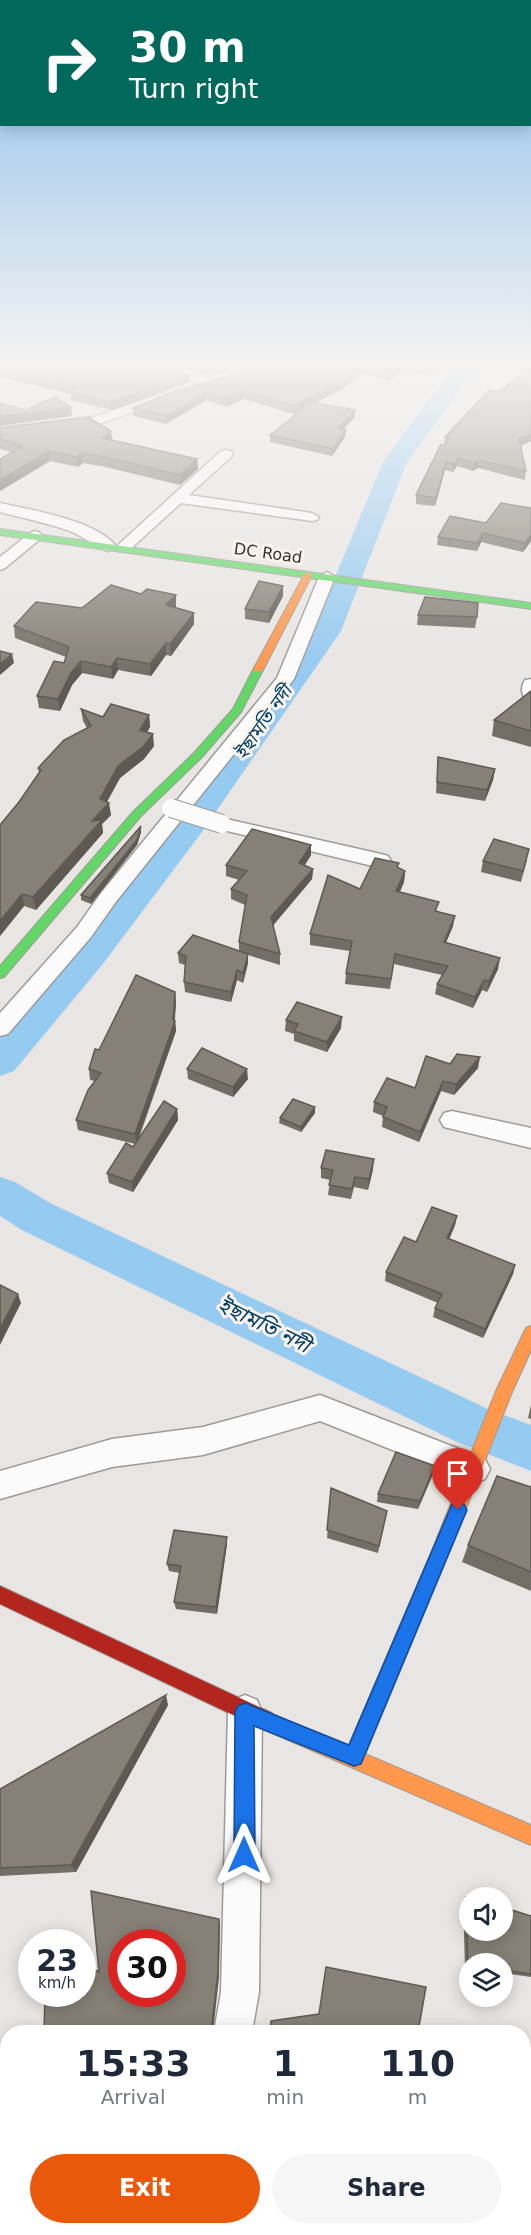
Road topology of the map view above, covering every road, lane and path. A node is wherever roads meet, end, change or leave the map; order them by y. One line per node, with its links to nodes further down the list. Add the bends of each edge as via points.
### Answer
1 (213, 466): 2 (street)
2 (180, 498): 4 (street); 7 (street)
3 (0, 507): 7 (street, via 98,537)
4 (312, 517)
5 (0, 532): 6 (street, DC Road)
6 (35, 537): 7 (street, DC Road); 8 (street)
7 (116, 547): 9 (street, DC Road)
8 (0, 564)
9 (317, 576): 10 (street, DC Road); 13 (street, via 237,710); 16 (street, via 285,680 84,932)
10 (531, 606)
11 (531, 684): 12 (street)
12 (531, 695)
13 (150, 802): 14 (street, bridge, via 287,841); 15 (street)
14 (381, 861)
15 (0, 974)
16 (0, 1028)
17 (452, 1120): 18 (street)
18 (531, 1138)
19 (531, 1333): 20 (street, via 504,1391)
20 (476, 1468): 21 (street, via 320,1408 203,1442 112,1453); 24 (street)
21 (0, 1485)
22 (0, 1595): 23 (street)
23 (245, 1712): 24 (street); 26 (street, via 240,1992)
24 (354, 1757): 25 (street)
25 (531, 1835)
26 (234, 2025)

